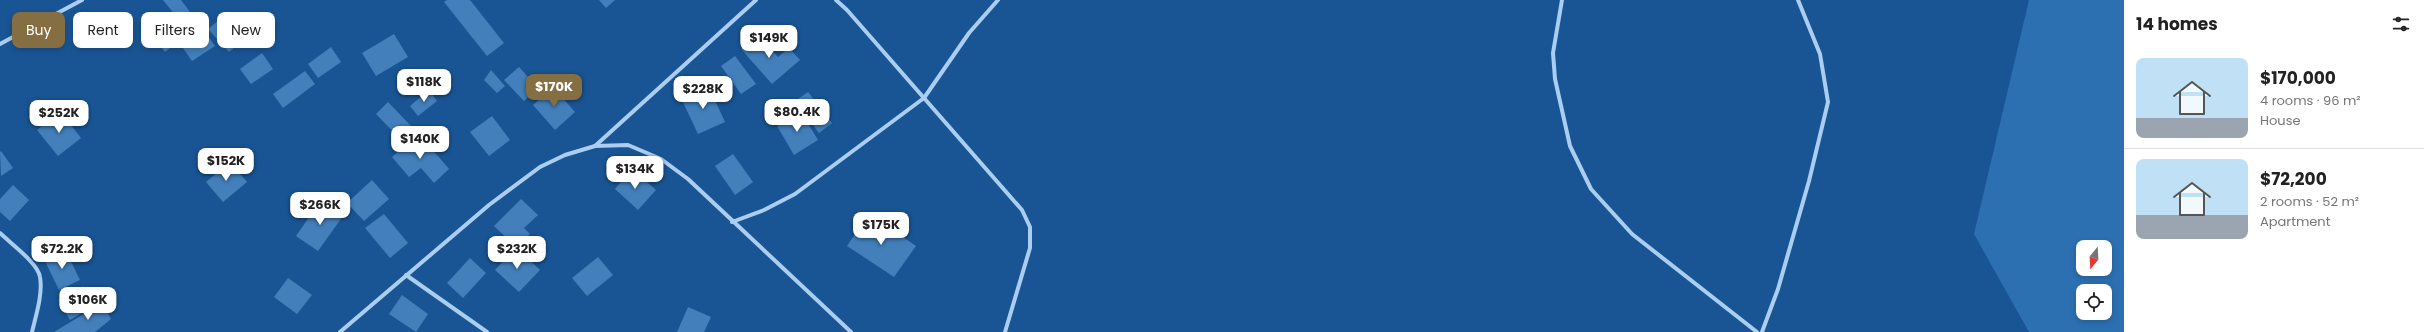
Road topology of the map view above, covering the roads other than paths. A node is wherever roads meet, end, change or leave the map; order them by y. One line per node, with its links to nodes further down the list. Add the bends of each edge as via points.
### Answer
1 (82, 0): 7 (street)
2 (756, 0): 9 (street)
3 (836, 0): 8 (street)
4 (998, 0): 8 (street, via 969,33)
5 (1562, 0): 18 (street, via 1553,53 1555,79 1570,146 1591,189 1632,234)
6 (1798, 0): 19 (street, via 1820,54 1828,102 1805,196 1778,289)
7 (0, 44)
8 (924, 98): 10 (street, via 795,194 764,210); 17 (street, via 1022,210 1030,227 1030,248)
9 (595, 146): 10 (street, via 628,145 661,159 688,179); 12 (street, via 565,155 540,167 489,205)
10 (732, 222): 16 (street)
11 (0, 233): 13 (street, via 29,259 40,275 40,297)
12 (406, 275): 14 (street); 15 (street)
13 (32, 332)
14 (340, 332)
15 (486, 332)
16 (851, 332)
17 (1006, 332)
18 (1757, 332)
19 (1762, 332)

